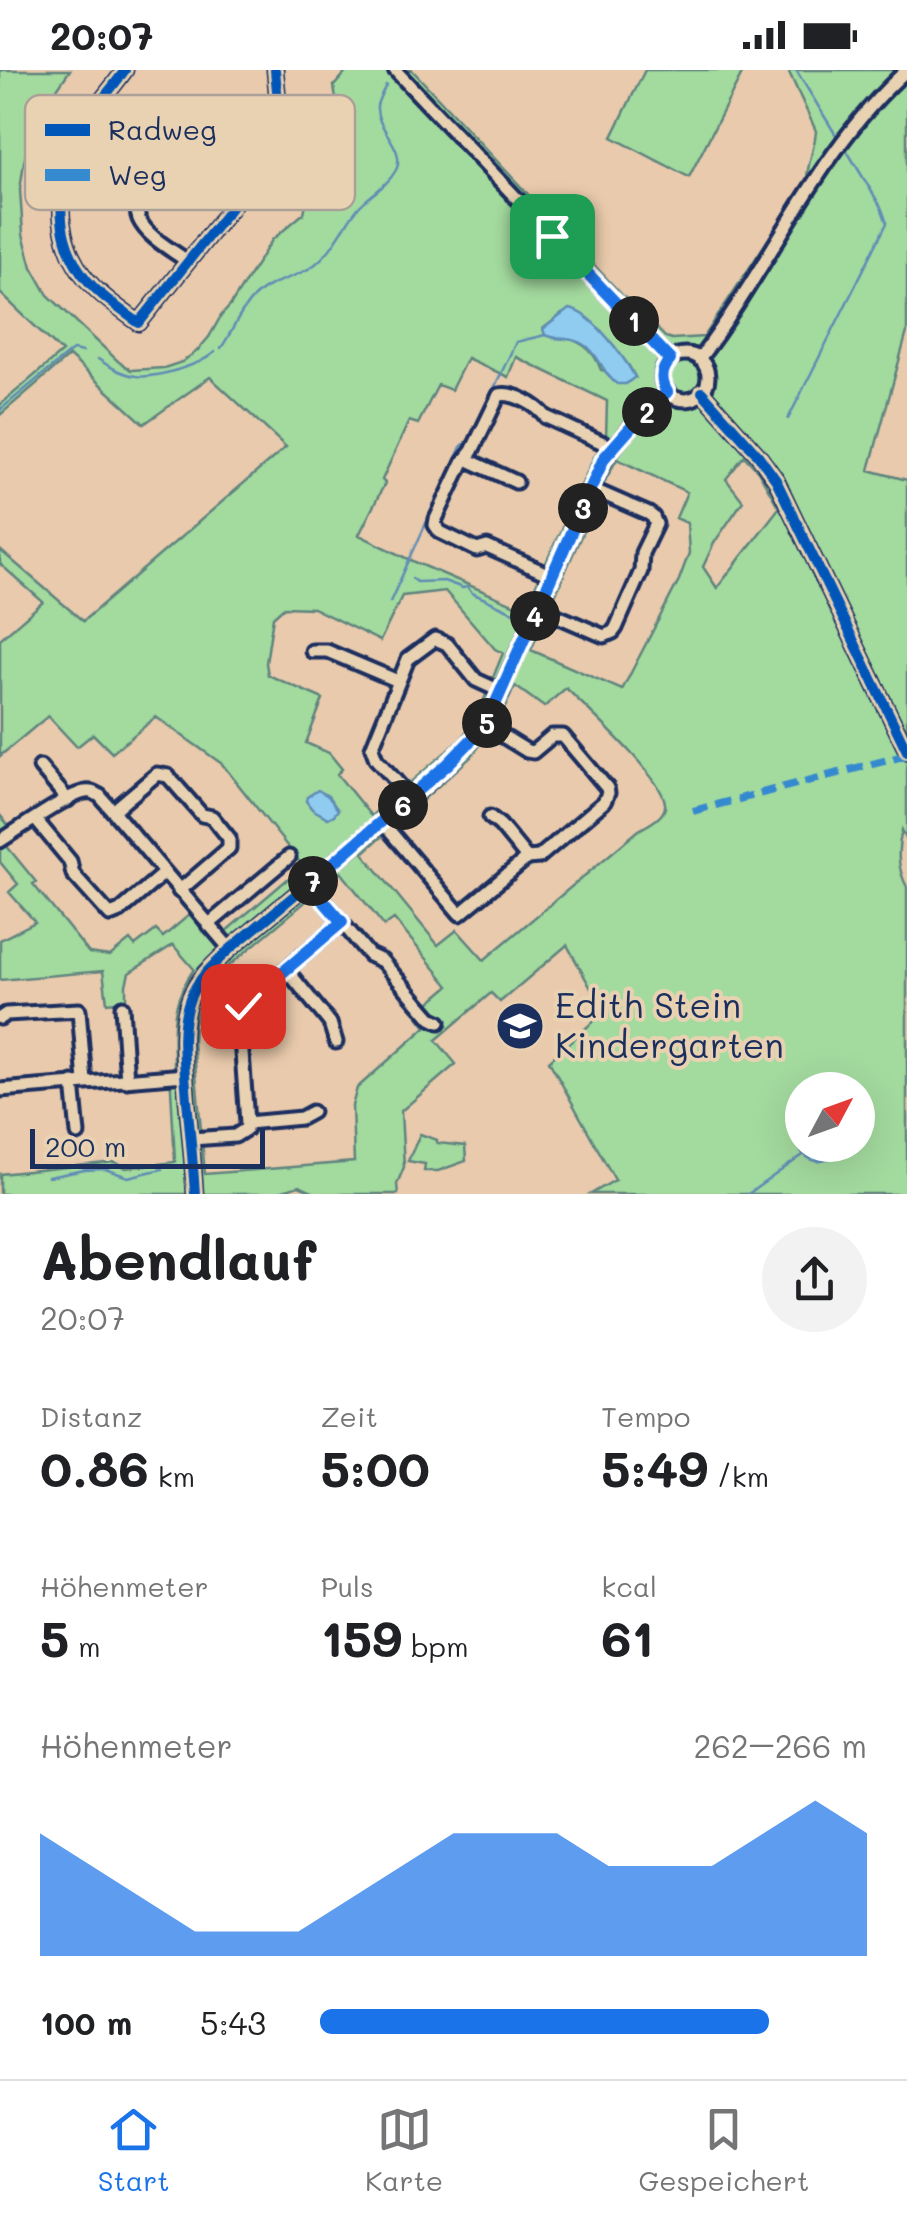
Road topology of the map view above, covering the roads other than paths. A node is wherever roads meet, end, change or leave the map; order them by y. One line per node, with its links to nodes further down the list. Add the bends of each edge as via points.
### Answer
1 (125, 70): 5 (street)
2 (274, 70): 6 (street)
3 (395, 70): 11 (street)
4 (907, 70): 12 (street, via 847,136)
5 (107, 95)
6 (277, 95)
7 (61, 210): 10 (street, via 78,268 139,323)
8 (138, 210): 10 (street, via 151,234)
9 (228, 210): 10 (street)
10 (187, 262)
11 (670, 360): 12 (street, via 685,354); 13 (street, via 662,372)
12 (699, 360): 14 (street, via 707,374)
13 (667, 392): 14 (street, via 686,400); 15 (street)
14 (702, 392): 25 (street, via 776,480)
15 (612, 447): 16 (street, via 504,393); 18 (street)
16 (466, 458): 17 (street); 19 (street, via 437,528)
17 (516, 482)
18 (592, 488): 19 (street); 20 (street, via 649,514 656,524 616,628 604,636)
19 (552, 576): 20 (street)
20 (539, 608): 23 (street)
21 (312, 651): 22 (street, via 328,651)
22 (398, 682): 23 (street, via 408,660 435,639 476,680); 27 (street, via 372,748)
23 (502, 692): 24 (street)
24 (486, 725): 27 (street); 35 (street, via 527,751 563,736 607,788 604,802 539,857)
25 (907, 751)
26 (40, 767): 28 (street)
27 (411, 798): 32 (street)
28 (68, 800): 29 (street, via 94,792); 31 (street)
29 (113, 812): 36 (street); 38 (street, via 157,774 168,776 202,815 212,817 229,848)
30 (490, 817): 35 (street)
31 (36, 820): 33 (street); 36 (street, via 110,915)
32 (382, 822): 35 (street, via 460,914); 37 (street)
33 (0, 841)
34 (289, 857): 40 (street)
35 (528, 858)
36 (164, 873): 38 (street)
37 (309, 884): 39 (street); 41 (street)
38 (179, 891): 40 (street)
39 (342, 922): 42 (street); 45 (street)
40 (208, 925): 41 (street)
41 (230, 949): 47 (street, via 190,999)
42 (286, 969): 46 (street, via 330,1024); 52 (street, via 240,1014)
43 (122, 1007): 48 (street)
44 (0, 1018): 49 (street, via 78,1010)
45 (439, 1022)
46 (336, 1042)
47 (185, 1075): 48 (street); 54 (street)
48 (128, 1081): 49 (street)
49 (79, 1083): 50 (street); 53 (street)
50 (0, 1090)
51 (312, 1112): 52 (street)
52 (247, 1123): 54 (street, via 234,1136)
53 (78, 1134)
54 (191, 1139): 55 (street)
55 (196, 1194)

